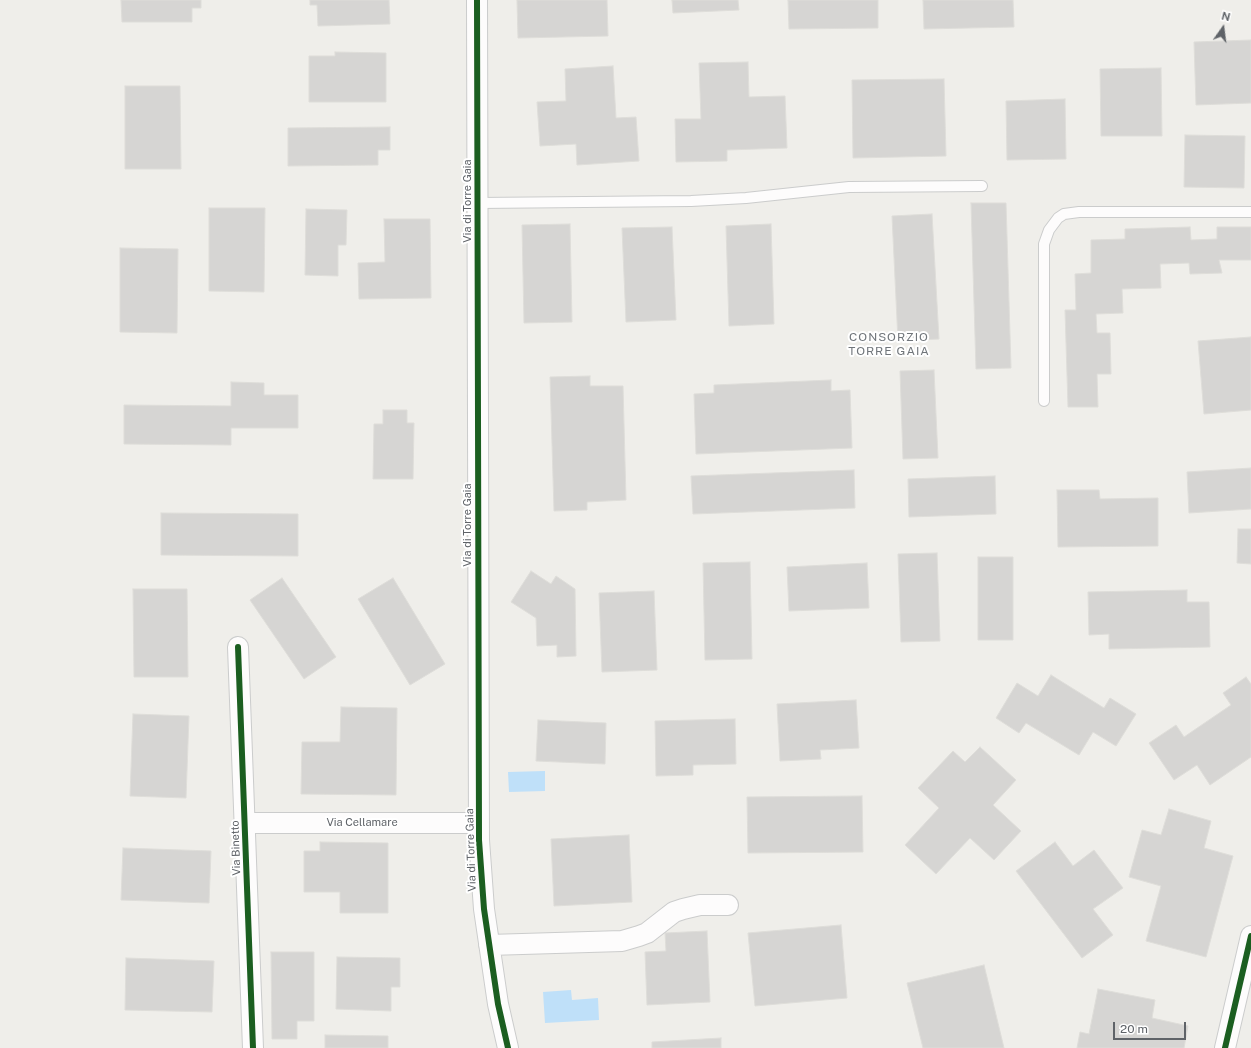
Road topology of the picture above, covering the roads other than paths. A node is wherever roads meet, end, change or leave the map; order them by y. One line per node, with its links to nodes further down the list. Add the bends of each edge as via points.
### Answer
1 (477, 0): 3 (street, Via di Torre Gaia)
2 (982, 186): 3 (lane, via 849,187 691,201)
3 (478, 204): 8 (street, Via di Torre Gaia)
4 (1251, 212): 5 (lane, via 1079,212 1064,214 1058,218 1048,230 1044,244)
5 (1044, 401)
6 (238, 648): 7 (street, Via Binetto)
7 (245, 823): 8 (street, Via Cellamare); 12 (street, Via Binetto)
8 (479, 823): 11 (street, Via di Torre Gaia, via 480,874)
9 (728, 905): 11 (street, via 700,905 683,909 674,912 646,933 622,940)
10 (1251, 936): 14 (street)
11 (489, 945): 13 (street, Via di Torre Gaia)
12 (253, 1048)
13 (508, 1048)
14 (1224, 1048)

